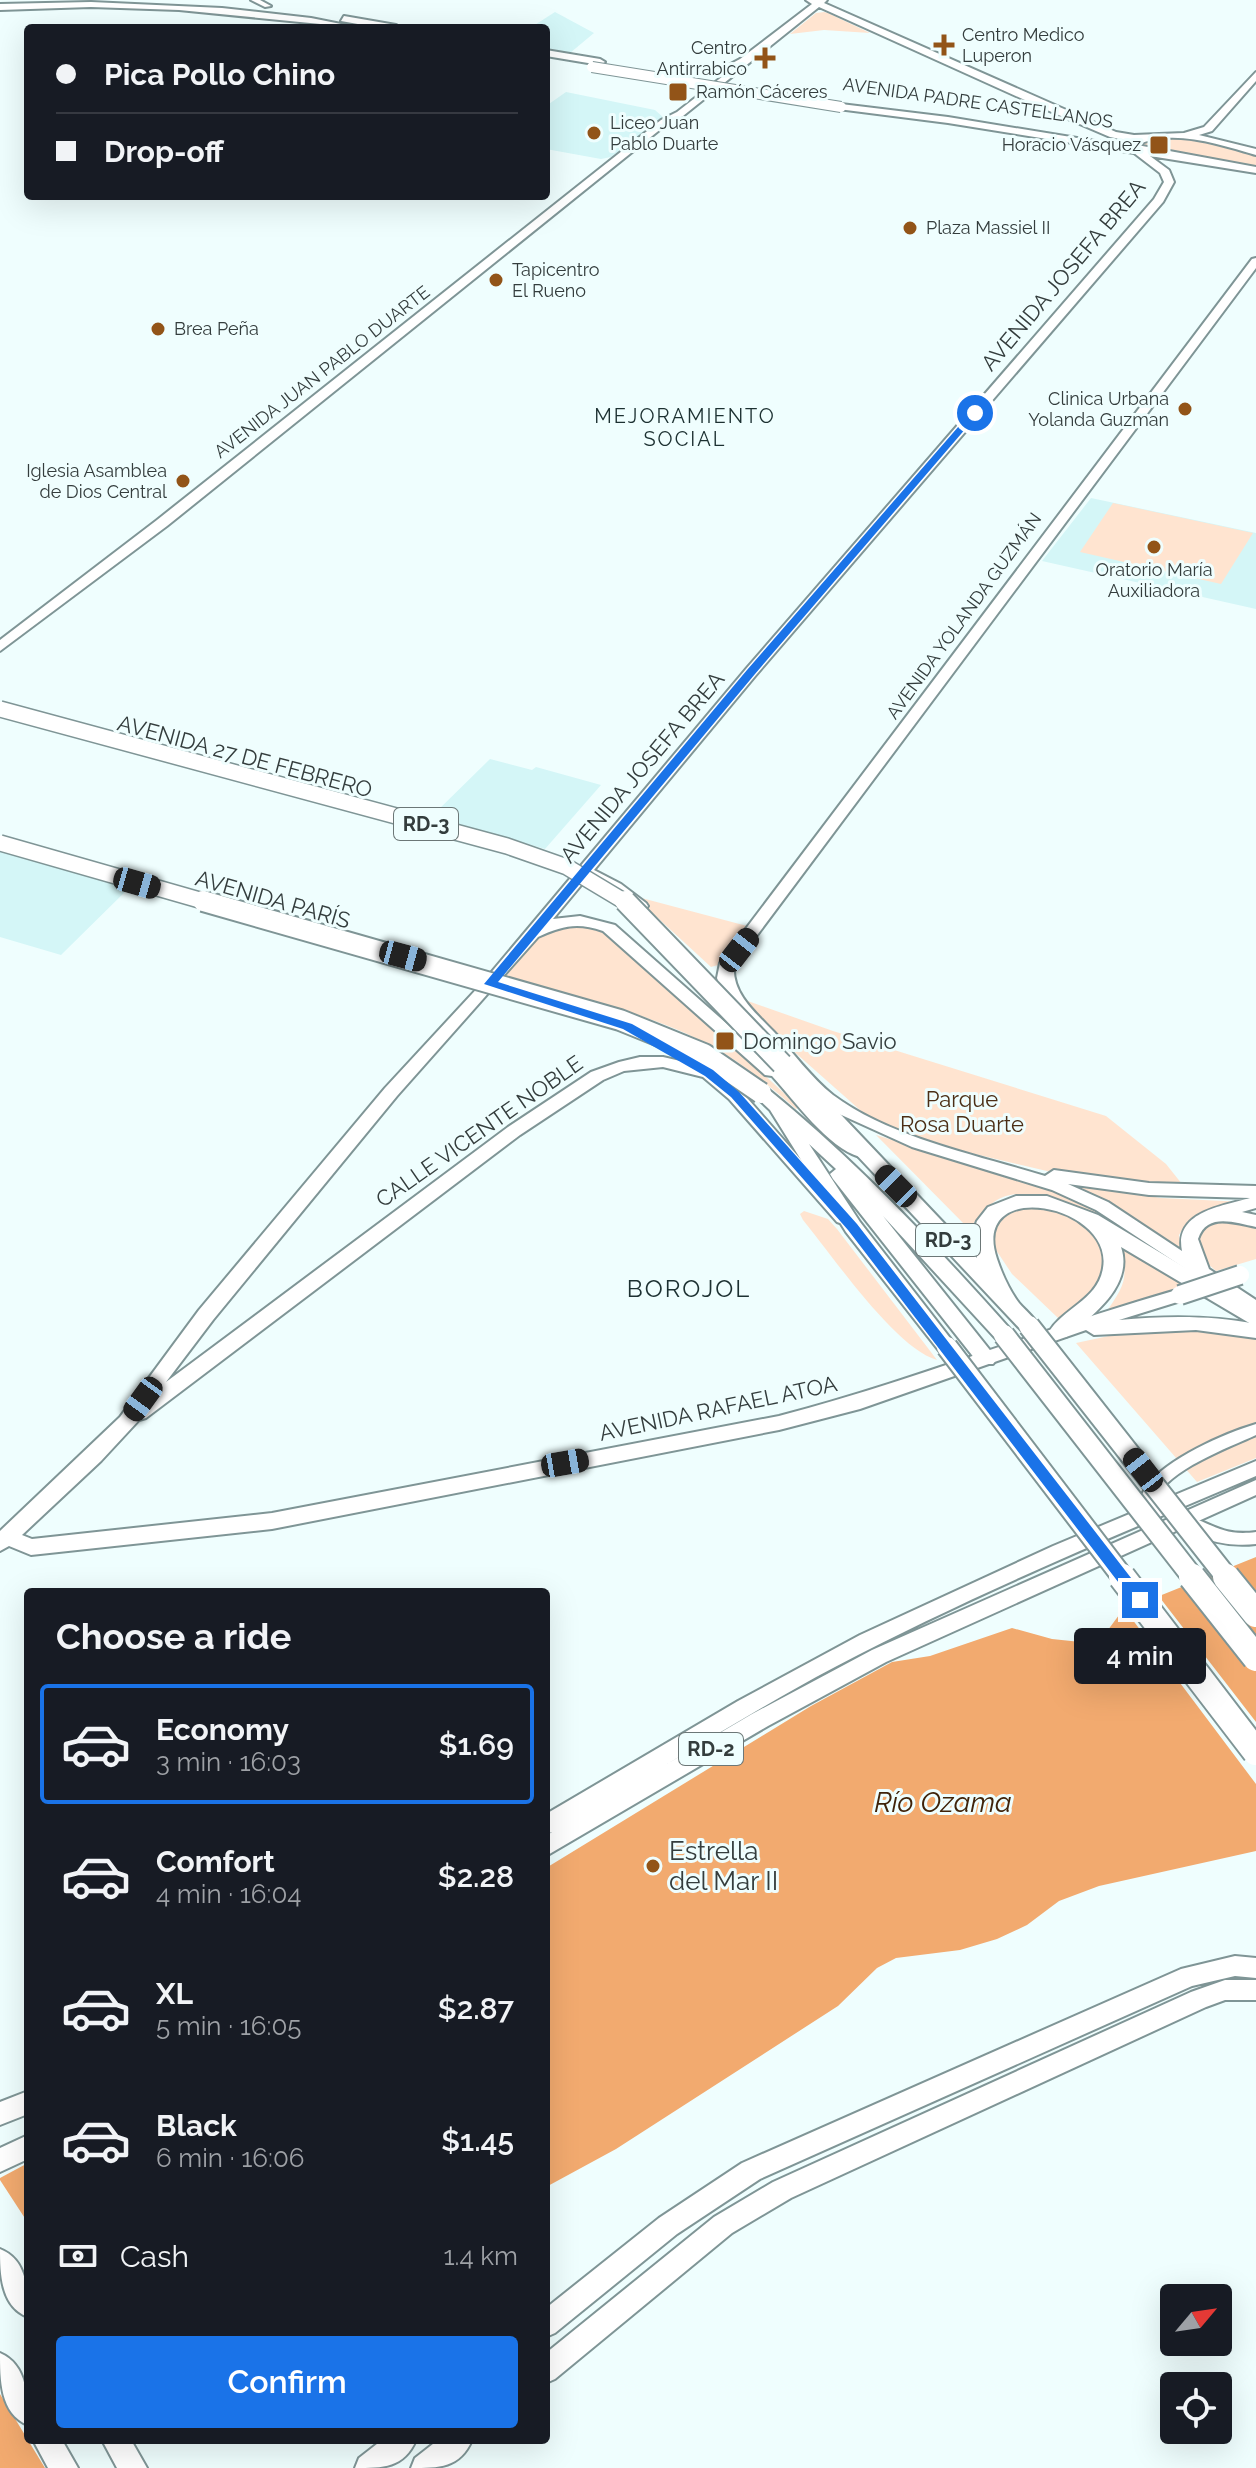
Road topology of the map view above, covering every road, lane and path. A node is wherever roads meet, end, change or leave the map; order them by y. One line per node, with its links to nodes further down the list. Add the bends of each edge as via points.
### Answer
1 (14, 0): 5 (main road)
2 (216, 0): 6 (main road)
3 (254, 0): 6 (street)
4 (817, 1): 14 (main road); 26 (main road, AVENIDA JUAN PABLO DUARTE, via 740,67)
5 (0, 4): 7 (main road, via 183,3)
6 (267, 6): 8 (main road)
7 (328, 24)
8 (373, 24)
9 (550, 54): 11 (main road)
10 (550, 60): 11 (main road)
11 (596, 65): 13 (main road, AVENIDA PADRE CASTELLANOS, bridge)
12 (1256, 75): 15 (main road)
13 (843, 104): 17 (main road, AVENIDA PADRE CASTELLANOS); 21 (main road, AVENIDA PADRE CASTELLANOS)
14 (1050, 108): 16 (main road); 20 (main road, via 1114,135)
15 (1220, 118): 18 (main road, via 1202,132); 22 (main road, via 1222,135)
16 (1075, 125): 17 (main road, via 1075,131); 19 (main road)
17 (1054, 133): 19 (main road, AVENIDA PADRE CASTELLANOS)
18 (1175, 137): 20 (main road, AVENIDA PADRE CASTELLANOS); 22 (main road, AVENIDA PADRE CASTELLANOS, via 1204,138)
19 (1093, 138): 20 (main road, AVENIDA PADRE CASTELLANOS); 21 (main road)
20 (1142, 139): 23 (main road, via 1130,145)
21 (1105, 145): 23 (main road, AVENIDA PADRE CASTELLANOS)
22 (1252, 151)
23 (1136, 152): 24 (main road, AVENIDA PADRE CASTELLANOS); 29 (main road, AVENIDA JOSEFA BREA, via 1165,172 1169,182 1159,200)
24 (1255, 170)
25 (1256, 261): 32 (main road, AVENIDA YOLANDA GUZMÁN, via 726,966 725,978)
26 (0, 647)
27 (0, 712): 29 (main road, AVENIDA 27 DE FEBRERO / RD-3); 34 (highway, RD-3, bridge, via 507,846 567,867 623,899)
28 (0, 845): 31 (main road, AVENIDA PARÍS / RD-3); 35 (highway, RD-3, bridge, via 620,1020 704,1054)
29 (581, 874): 30 (main road, AVENIDA JOSEFA BREA); 32 (main road, via 631,897); 36 (main road, AVENIDA 27 DE FEBRERO, via 644,931)
30 (523, 943): 31 (main road, AVENIDA JOSEFA BREA); 36 (main road, via 557,921 588,920 609,928)
31 (490, 984): 33 (main road, AVENIDA PARÍS / RD-3, via 628,1027); 53 (main road, AVENIDA JOSEFA BREA, via 330,1165 206,1315)
32 (735, 1000): 36 (main road)
33 (709, 1073): 44 (main road, CALLE VICENTE NOBLE); 53 (main road, CALLE VICENTE NOBLE, via 640,1062 597,1076 514,1131)
34 (797, 1080): 36 (highway); 37 (highway, RD-3)
35 (768, 1099): 36 (highway, RD-3); 44 (highway)
36 (810, 1108): 37 (main road); 38 (main road, via 862,1119 918,1143); 52 (highway); 65 (highway, RD-3, bridge, via 871,1189 1004,1335)
37 (865, 1155): 47 (highway, RD-3)
38 (992, 1164): 39 (main road, via 1149,1189); 46 (main road, via 1102,1206)
39 (1256, 1192)
40 (1256, 1202): 41 (main road)
41 (1218, 1215): 43 (main road); 46 (main road, via 1190,1229 1186,1238 1190,1253)
42 (1088, 1218): 47 (highway, via 1053,1203 1022,1201 988,1218 982,1232 986,1250); 49 (highway); 51 (highway, via 1109,1242 1111,1281 1091,1308)
43 (1256, 1221)
44 (853, 1227): 66 (highway, RD-3, bridge)
45 (1248, 1272): 51 (main road, AVENIDA RAFAEL ATOA, bridge)
46 (1210, 1279): 48 (main road)
47 (1010, 1306): 63 (highway, RD-3, bridge)
48 (1256, 1309)
49 (1256, 1320)
50 (1256, 1331): 51 (main road, via 1173,1322)
51 (1059, 1332): 52 (main road, AVENIDA RAFAEL ATOA)
52 (986, 1359): 62 (main road, AVENIDA RAFAEL ATOA, via 779,1423 272,1521 31,1547)
53 (127, 1422): 62 (main road)
54 (1256, 1429): 58 (street, via 1164,1475 1148,1498)
55 (1256, 1468): 57 (main road)
56 (1256, 1487): 59 (main road)
57 (1172, 1503): 58 (main road); 59 (street)
58 (1147, 1514): 60 (street); 64 (main road)
59 (1186, 1520): 60 (main road); 61 (street, via 1225,1539)
60 (1160, 1531): 64 (main road)
61 (1256, 1538)
62 (4, 1540)
63 (1256, 1614)
64 (873, 1648): 67 (main road, RD-2, via 761,1699); 68 (main road, RD-2)
65 (1256, 1658)
66 (1256, 1752)
67 (550, 1823)
68 (550, 1845)
69 (1256, 1968): 77 (main road, via 1235,1966 1189,1976 751,2171 668,2226)
70 (1256, 1990): 79 (main road, via 1225,1990 1199,1999 782,2190 723,2225)
71 (24, 2104): 72 (main road)
72 (0, 2114)
73 (24, 2148): 74 (main road)
74 (0, 2161)
75 (0, 2261): 76 (main road)
76 (24, 2299)
77 (550, 2321)
78 (0, 2366): 80 (main road)
79 (550, 2367)
80 (24, 2405)
81 (49, 2444): 85 (main road)
82 (118, 2444): 86 (main road)
83 (398, 2444): 87 (main road)
84 (454, 2444): 88 (main road)
85 (64, 2468)
86 (133, 2468)
87 (369, 2468)
88 (425, 2468)

